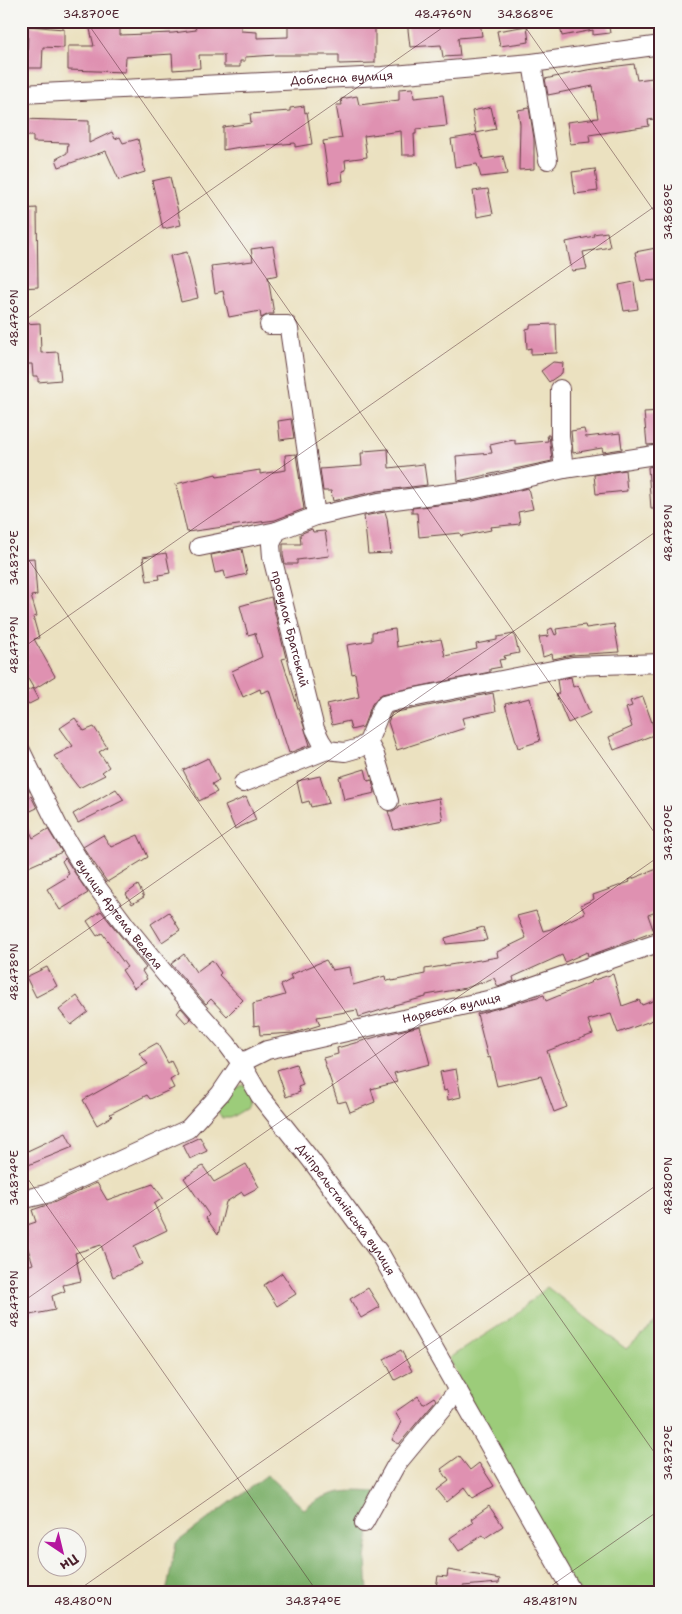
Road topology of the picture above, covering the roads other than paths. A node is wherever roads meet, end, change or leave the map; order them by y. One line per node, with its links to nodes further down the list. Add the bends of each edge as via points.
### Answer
1 (661, 44): 2 (street, Доблесна вулиця)
2 (532, 63): 3 (street, Доблесна вулиця, via 382,76); 4 (street)
3 (21, 94)
4 (548, 160)
5 (269, 325): 9 (street, via 287,325 289,329)
6 (560, 389): 8 (street)
7 (661, 454): 8 (street)
8 (564, 469): 9 (street, via 472,490 378,502)
9 (316, 516): 10 (street)
10 (277, 530): 11 (street); 14 (street, провулок Братський, via 271,544 272,557 315,729)
11 (199, 547)
12 (661, 663): 13 (street, via 573,666 396,701 385,704)
13 (368, 742): 14 (street, via 346,752); 17 (street)
14 (327, 750): 16 (street)
15 (21, 751): 19 (street, вулиця Артема Веделя, via 58,826 88,875 126,926)
16 (243, 783)
17 (389, 802)
18 (661, 942): 19 (street, Нарвська вулиця, via 501,997 267,1050)
19 (241, 1063): 20 (street, via 220,1094 188,1129 46,1194); 21 (street, Дніпрельстанівська вулиця, via 260,1096 381,1254)
20 (21, 1200)
21 (458, 1390): 22 (street, via 396,1465); 23 (street, Дніпрельстанівська вулиця)
22 (364, 1523)
23 (573, 1593)

